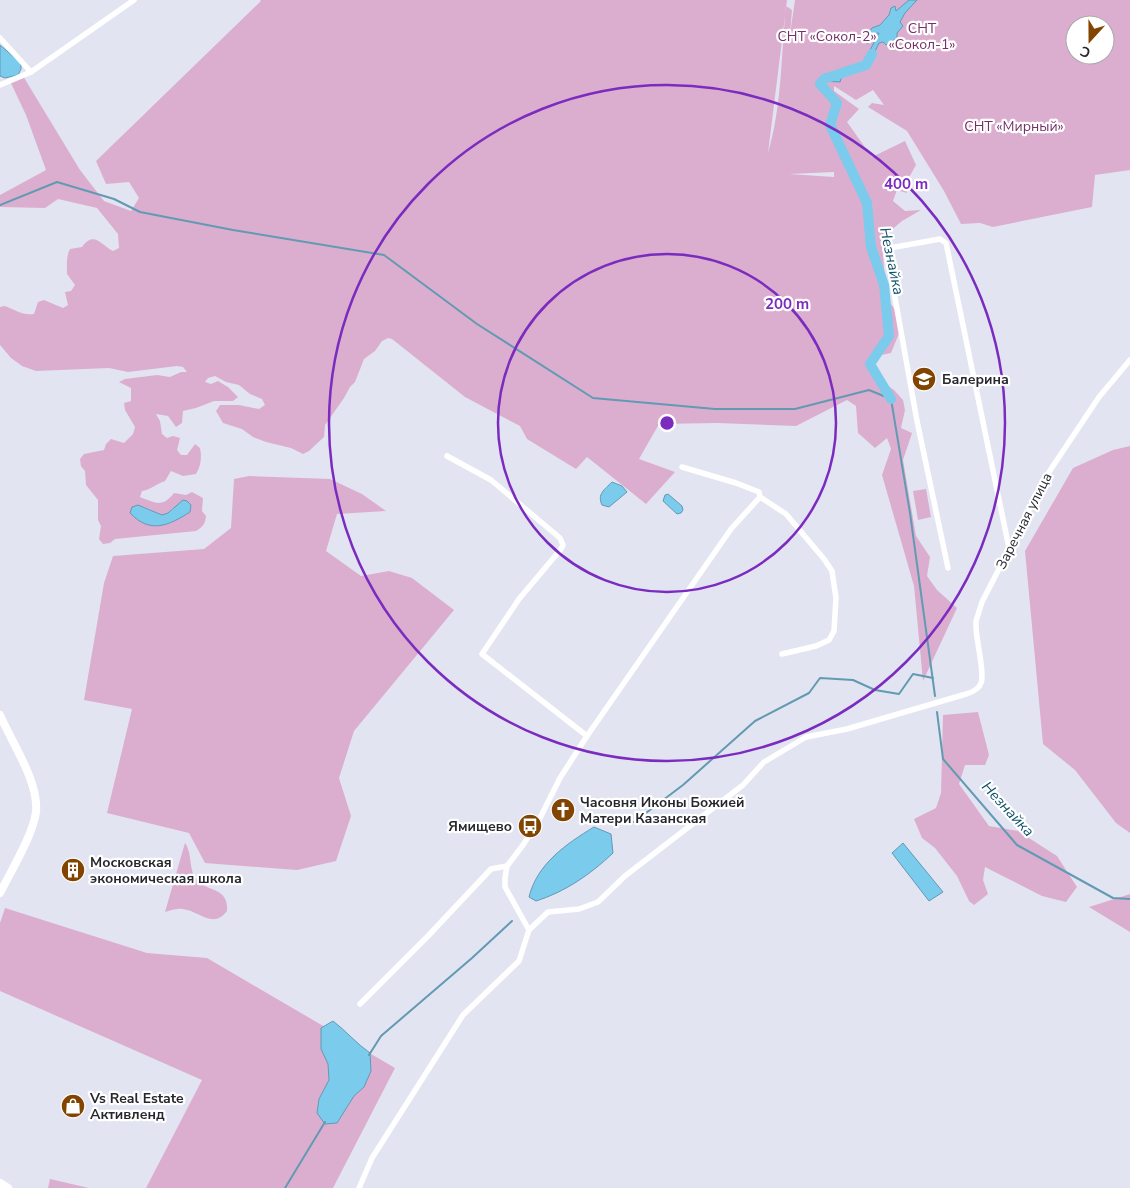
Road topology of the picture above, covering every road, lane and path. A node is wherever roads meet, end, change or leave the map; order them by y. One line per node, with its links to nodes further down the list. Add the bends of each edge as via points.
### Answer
1 (134, 0): 3 (street)
2 (0, 38): 3 (street)
3 (30, 72): 4 (street)
4 (0, 85)
5 (1130, 360): 9 (street, Заречная улица, via 1100,396 1047,475)
6 (446, 456): 13 (street, via 490,480 560,538 561,549 518,599 482,654)
7 (682, 467): 8 (street, via 736,483 759,492)
8 (760, 497): 11 (street, via 786,514 824,559 832,571 836,598 834,631 829,640); 13 (street, via 732,529)
9 (1009, 548): 10 (street, via 946,243 940,239 890,248 887,253 915,411); 16 (street, Заречная улица, via 976,621 983,678 976,690 847,729 806,737 764,762 743,785 624,876 598,902 579,909 548,912)
10 (948, 568)
11 (782, 654)
12 (1, 718): 15 (main road, via 32,785 36,809 32,825)
13 (587, 736): 14 (street, via 523,846)
14 (507, 866): 16 (street, via 505,887); 17 (street, via 491,869)
15 (0, 893)
16 (529, 930): 20 (street, via 519,961 463,1015 372,1158)
17 (360, 1004)
18 (0, 1183): 19 (main road)
19 (8, 1188)
20 (359, 1188)

